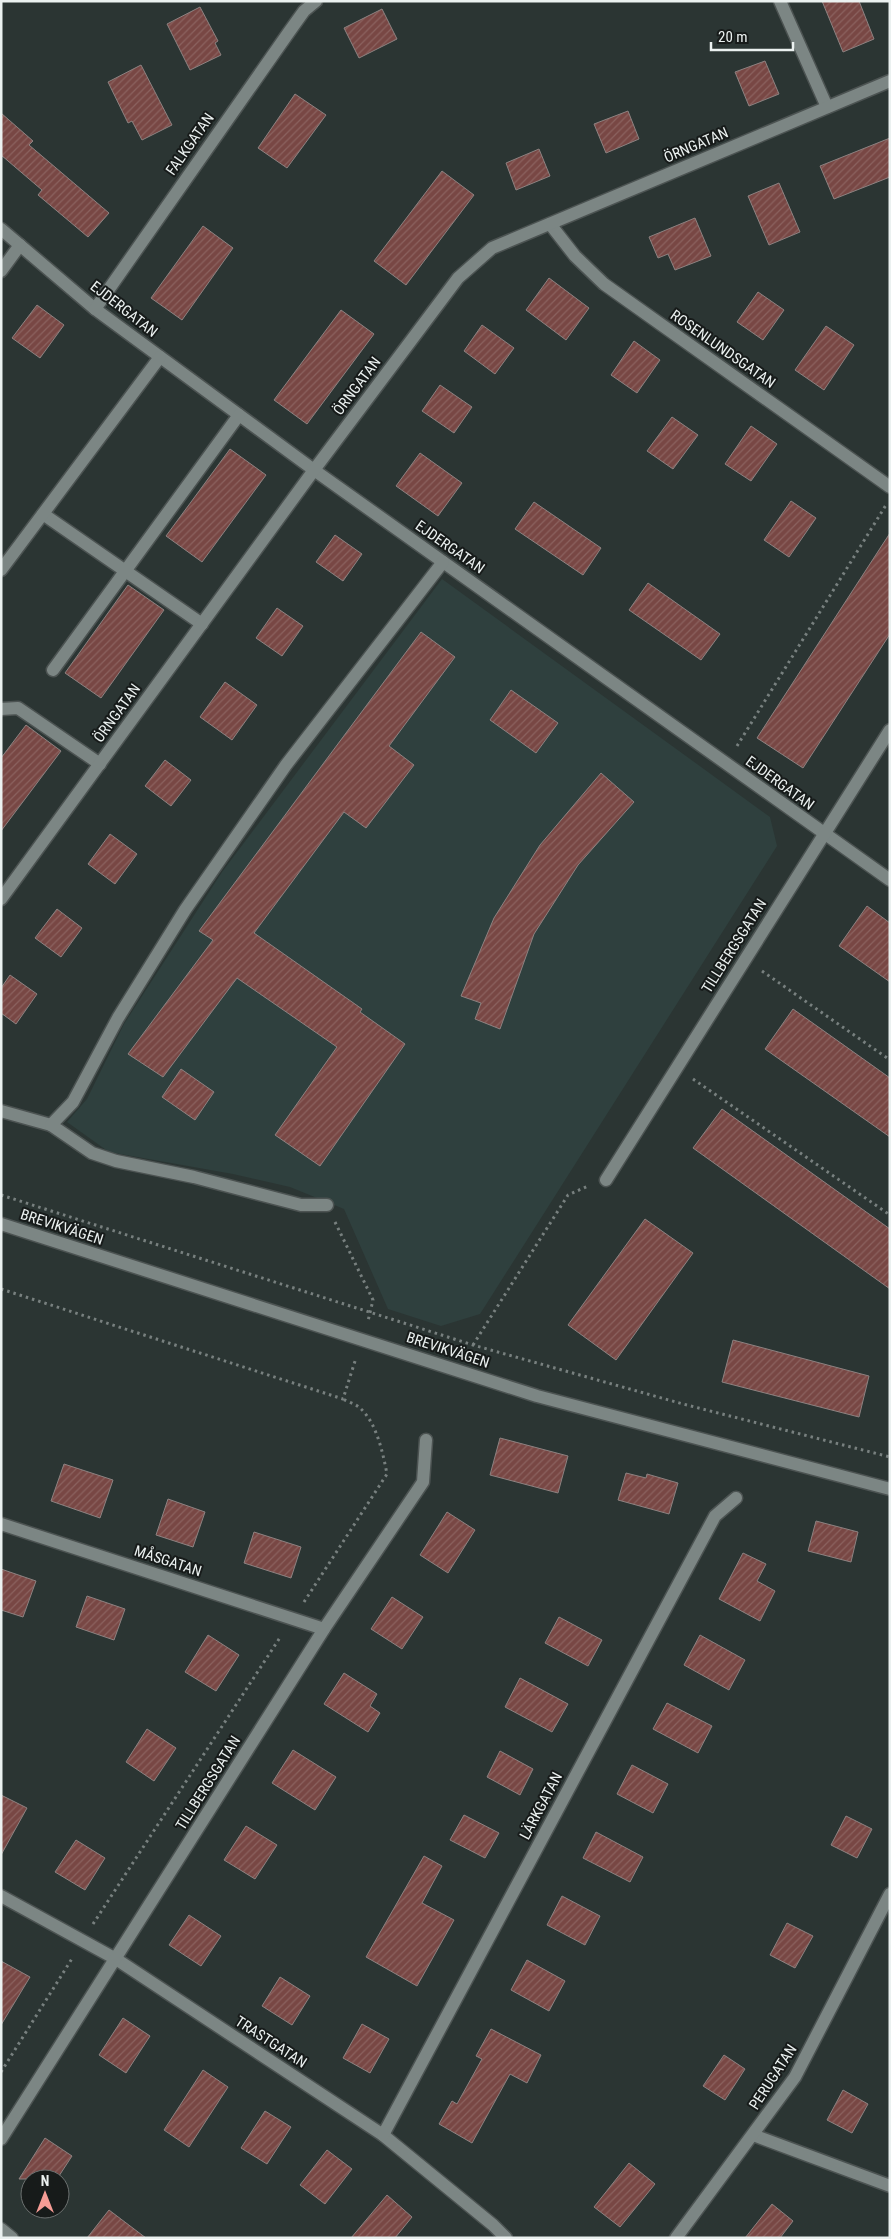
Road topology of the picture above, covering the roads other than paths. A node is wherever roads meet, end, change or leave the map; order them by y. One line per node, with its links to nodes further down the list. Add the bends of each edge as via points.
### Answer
1 (316, 1): 9 (street, FALKGATAN, via 299,18)
2 (780, 1): 4 (street)
3 (890, 81): 4 (street, ÖRNGATAN)
4 (827, 107): 5 (street, ÖRNGATAN)
5 (550, 224): 12 (street, ÖRNGATAN, via 492,248 458,278); 13 (street, ROSENLUNDSGATAN, via 575,256 604,284)
6 (1, 228): 7 (street, EJDERGATAN)
7 (20, 245): 8 (street); 9 (street, EJDERGATAN)
8 (1, 271)
9 (95, 309): 10 (street, EJDERGATAN)
10 (160, 357): 11 (street, EJDERGATAN); 14 (street)
11 (239, 415): 12 (street, EJDERGATAN); 17 (street)
12 (314, 470): 15 (street, EJDERGATAN); 18 (street, ÖRNGATAN)
13 (890, 487)
14 (43, 514): 16 (street); 17 (street)
15 (442, 562): 23 (street, EJDERGATAN); 27 (street, via 286,765 202,885 118,1018 73,1102)
16 (1, 570)
17 (125, 571): 18 (street); 19 (street)
18 (202, 624): 22 (street, ÖRNGATAN)
19 (53, 670)
20 (1, 709): 22 (street, via 18,708)
21 (890, 730): 23 (street, TILLBERGSGATAN)
22 (100, 764): 25 (street, ÖRNGATAN)
23 (824, 834): 24 (street, EJDERGATAN); 28 (street, TILLBERGSGATAN)
24 (890, 880)
25 (1, 899)
26 (1, 1111): 27 (street)
27 (51, 1125): 29 (street, via 92,1153 116,1161 194,1177 301,1206)
28 (606, 1180)
29 (326, 1206)
30 (1, 1224): 32 (street, BREVIKVÄGEN, via 537,1396)
31 (426, 1440): 35 (street, TILLBERGSGATAN, via 423,1482)
32 (890, 1489)
33 (736, 1498): 39 (street, LÄRKGATAN, via 715,1516)
34 (1, 1524): 35 (street, MÅSGATAN)
35 (324, 1629): 38 (street, TILLBERGSGATAN)
36 (890, 1894): 40 (street, PERUGATAN, via 795,2077)
37 (1, 1896): 38 (street, TRASTGATAN)
38 (116, 1959): 39 (street, TRASTGATAN); 41 (street, TILLBERGSGATAN)
39 (383, 2135): 45 (street, TRASTGATAN)
40 (753, 2135): 42 (street); 46 (street, PERUGATAN)
41 (1, 2140)
42 (890, 2186)
43 (1, 2229): 44 (street)
44 (12, 2238)
45 (506, 2238)
46 (676, 2238)

